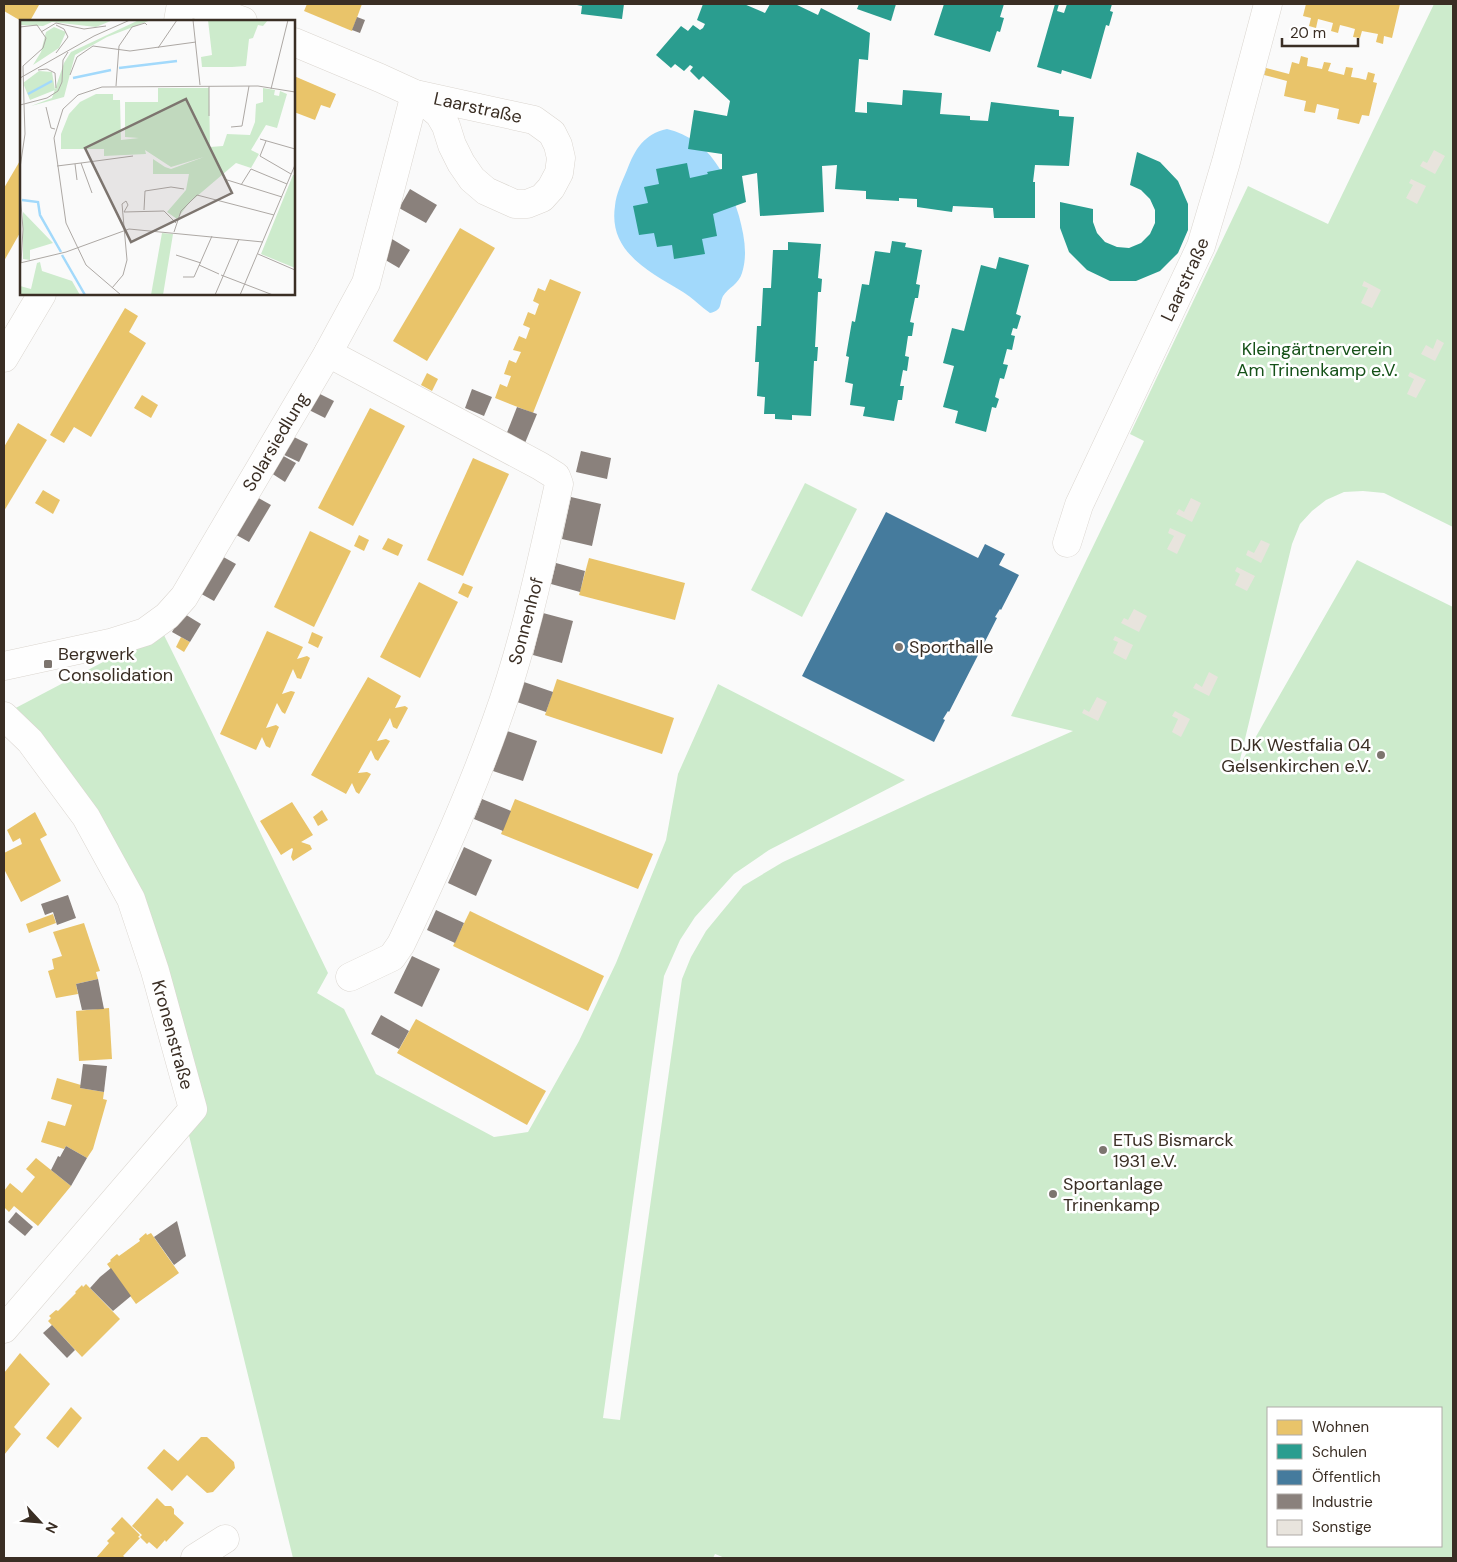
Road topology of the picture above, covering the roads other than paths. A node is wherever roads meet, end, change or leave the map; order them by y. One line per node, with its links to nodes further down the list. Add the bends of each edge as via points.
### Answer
1 (181, 4): 4 (street)
2 (195, 4): 5 (street)
3 (1268, 4): 11 (street, Laarstraße, via 1201,246 1079,505)
4 (178, 20)
5 (240, 20)
6 (295, 42): 7 (street, Laarstraße)
7 (415, 94): 7 (street, Laarstraße, via 439,114 461,163 486,191 514,204 527,204 542,198 551,188 559,173 560,158 552,132 542,125 523,117); 9 (street, Solarsiedlung, via 366,283)
8 (41, 295): 10 (street)
9 (328, 353): 12 (street, Solarsiedlung, via 184,597 167,616 145,632 128,638); 14 (street, Sonnenhof, via 540,466 556,476 559,484 513,670 497,721 452,835 392,957)
10 (4, 358)
11 (1067, 543)
12 (4, 666)
13 (4, 716): 15 (street, Kronenstraße, via 30,741 86,817 131,899 155,971 193,1109)
14 (350, 978)
15 (4, 1329)
16 (225, 1539): 17 (street)
17 (195, 1558)

